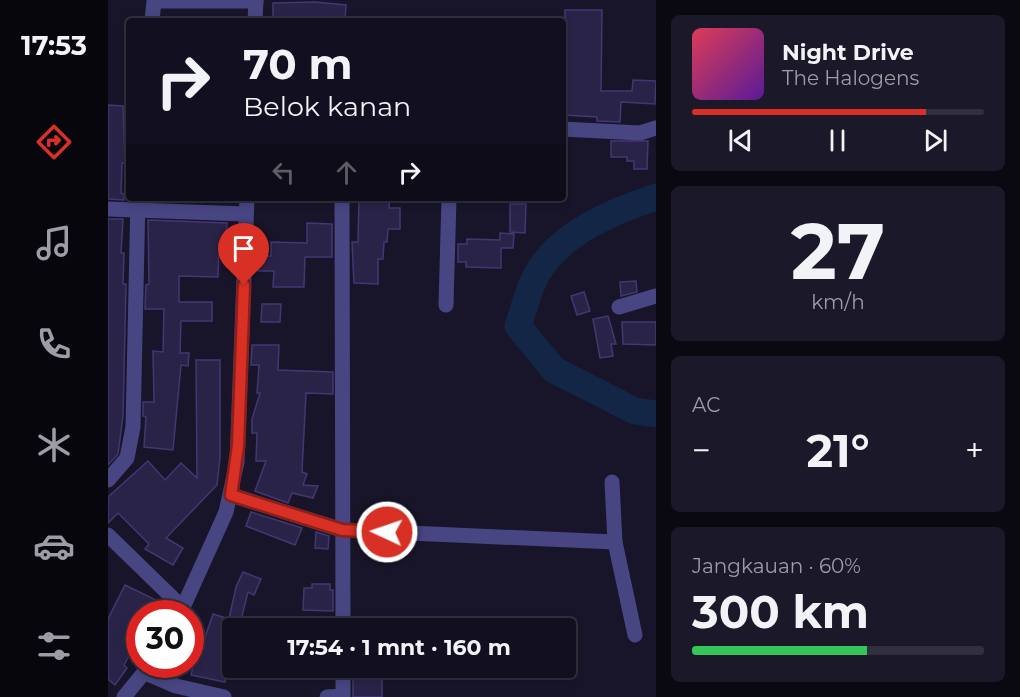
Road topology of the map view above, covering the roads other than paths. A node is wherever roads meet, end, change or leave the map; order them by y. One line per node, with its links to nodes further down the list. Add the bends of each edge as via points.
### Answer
1 (149, 0): 2 (street); 3 (street)
2 (256, 1): 4 (street)
3 (152, 18)
4 (255, 18)
5 (656, 128): 6 (street, via 640,133)
6 (566, 129)
7 (247, 201): 12 (street)
8 (342, 201): 19 (street)
9 (449, 201): 14 (street)
10 (138, 204): 11 (street); 12 (street); 16 (street, via 133,427 127,458)
11 (108, 209)
12 (246, 214): 18 (street, via 238,446)
13 (656, 296): 15 (street)
14 (446, 305)
15 (619, 307)
16 (108, 480)
17 (612, 482): 21 (street)
18 (231, 495): 19 (street); 23 (street)
19 (342, 530): 21 (street); 24 (street)
20 (108, 535): 22 (street)
21 (615, 542): 25 (street)
22 (171, 600)
23 (185, 600)
24 (343, 618)
25 (635, 635)
26 (140, 678): 29 (street)
27 (163, 678): 30 (street, via 176,686)
28 (343, 678): 32 (street)
29 (124, 697)
30 (224, 697)
31 (327, 697): 32 (street)
32 (343, 697)

